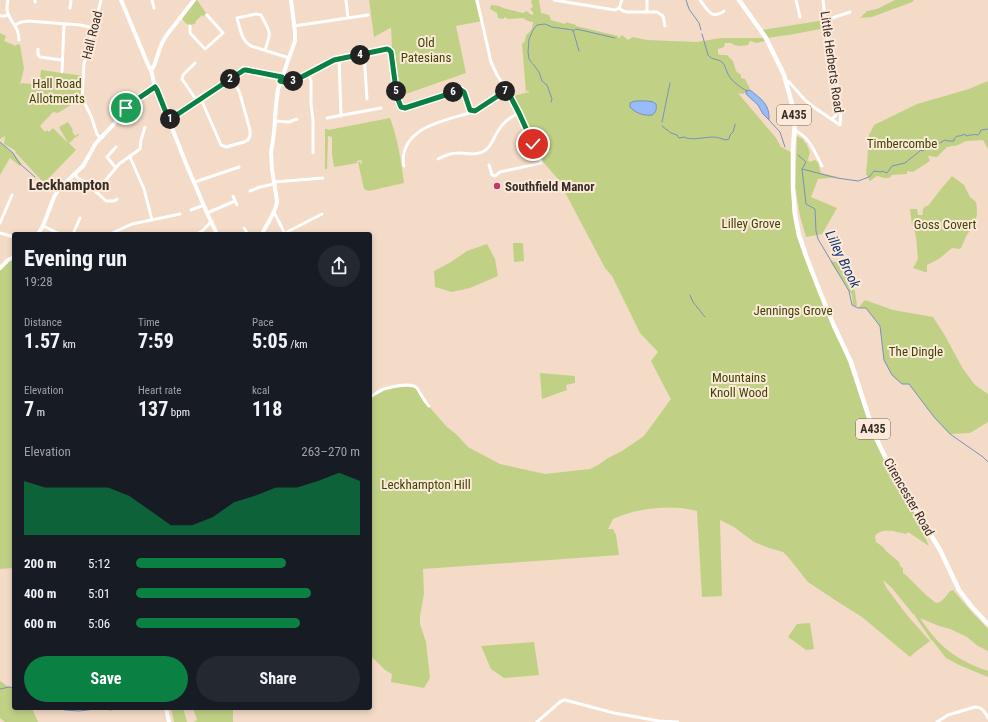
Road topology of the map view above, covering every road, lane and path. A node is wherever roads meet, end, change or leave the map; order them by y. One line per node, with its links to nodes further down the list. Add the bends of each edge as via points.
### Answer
1 (8, 0): 24 (street)
2 (71, 0): 18 (street)
3 (101, 0): 36 (street, Hall Road)
4 (121, 0): 45 (street)
5 (152, 0): 19 (street)
6 (194, 0): 45 (street, via 166,36)
7 (291, 0): 34 (street)
8 (346, 0): 28 (street)
9 (477, 0): 52 (street, via 491,62)
10 (554, 0): 17 (street)
11 (622, 0): 20 (street)
12 (647, 0): 22 (street)
13 (700, 0): 21 (street, via 712,14 718,15)
14 (739, 0): 50 (main road, Cirencester Road / A435, via 766,38)
15 (796, 0): 29 (street)
16 (823, 0): 30 (street, Little Herberts Road)
17 (568, 1): 20 (street, via 613,10)
18 (70, 8)
19 (154, 8)
20 (619, 8): 22 (street, via 627,12)
21 (724, 11)
22 (647, 12): 35 (street, via 660,13)
23 (850, 12): 30 (street)
24 (9, 15): 27 (street); 32 (street)
25 (207, 15): 33 (street, via 223,33 205,49 191,33)
26 (368, 15): 28 (street)
27 (0, 16)
28 (348, 18): 34 (street)
29 (800, 18)
30 (825, 18): 56 (street, Little Herberts Road)
31 (64, 24): 32 (street, via 26,21); 36 (street); 43 (street)
32 (15, 25): 37 (street, via 19,32)
33 (190, 26)
34 (294, 26): 41 (street, via 295,41)
35 (665, 26)
36 (94, 28): 67 (street, Hall Road, via 84,64 82,98 96,134)
37 (19, 40)
38 (38, 49): 43 (street, via 40,57)
39 (265, 50): 39 (street, via 246,42 237,18 261,15 270,32); 41 (street)
40 (364, 54): 42 (street); 53 (street); 57 (street, via 387,49 390,51 401,107 405,108 461,90)
41 (289, 58): 49 (street)
42 (339, 59): 47 (street); 59 (street)
43 (62, 60): 46 (street)
44 (195, 63): 54 (street, via 182,77)
45 (151, 70): 51 (street)
46 (62, 72)
47 (308, 74): 49 (street, via 290,82); 69 (street, via 311,81)
48 (231, 78): 49 (street, via 246,70); 54 (street); 54 (street, via 239,92 250,130 247,141 226,147 221,145)
49 (281, 79): 64 (street)
50 (786, 81): 62 (street, via 815,108); 66 (main road, Cirencester Road / A435, via 793,107)
51 (155, 87): 63 (street); 67 (street, via 126,108)
52 (507, 90): 57 (street, via 476,111); 58 (street)
53 (367, 98)
54 (199, 100): 63 (street)
55 (381, 108): 59 (street)
56 (841, 110): 62 (street); 62 (street, Little Herberts Road, via 840,125)
57 (472, 111): 73 (street, via 417,133 404,152)
58 (519, 113): 71 (street, via 502,124 491,145 484,151 476,154 455,153); 72 (street, via 541,163 500,172 495,176 492,175)
59 (341, 116): 60 (street)
60 (327, 118)
61 (297, 119): 64 (street, via 289,122)
62 (832, 119)
63 (169, 120): 79 (street)
64 (275, 121): 80 (street, via 271,157)
65 (145, 127): 70 (street, via 140,149)
66 (794, 130): 74 (street, via 807,138); 114 (main road, Cirencester Road / A435, via 793,193 801,243 851,362 875,436 891,469 940,550 959,590)
67 (100, 138): 77 (street, via 83,166)
68 (116, 148): 75 (street, via 107,158)
69 (313, 153)
70 (130, 157): 75 (street); 93 (street, via 144,189)
71 (438, 159)
72 (489, 165)
73 (404, 166)
74 (822, 166)
75 (116, 168): 82 (street)
76 (238, 168): 79 (street)
77 (74, 174): 82 (street); 96 (street, via 54,197)
78 (323, 178): 80 (street)
79 (195, 182): 86 (street)
80 (274, 183): 81 (street); 88 (street, via 277,201)
81 (250, 191)
82 (96, 192): 85 (street, via 106,201 114,201)
83 (12, 195): 95 (street)
84 (233, 196): 89 (street, via 236,203)
85 (117, 198)
86 (204, 205): 87 (street); 89 (street)
87 (191, 210)
88 (274, 212): 105 (street); 106 (street)
89 (207, 213): 94 (street)
90 (180, 214): 93 (street)
91 (322, 214): 107 (street)
92 (80, 218): 100 (street)
93 (152, 220): 101 (street, via 132,224)
94 (212, 222): 102 (street); 103 (street)
95 (0, 223)
96 (43, 226): 98 (street); 99 (street)
97 (244, 228): 104 (street)
98 (39, 232)
99 (56, 232)
100 (74, 232)
101 (114, 232)
102 (200, 232)
103 (216, 232)
104 (247, 232)
105 (263, 232)
106 (284, 232)
107 (289, 232)
108 (0, 233): 109 (street)
109 (12, 236)
110 (12, 259): 111 (street)
111 (0, 268)
112 (372, 396): 113 (street, via 383,390 409,385 416,388)
113 (429, 406)
114 (988, 624)
115 (166, 710): 117 (street)
116 (988, 718): 120 (street, via 982,709 975,707 948,715)
117 (169, 722)
118 (537, 722): 119 (street, via 561,701 566,700 614,713)
119 (678, 722)
120 (937, 722)

